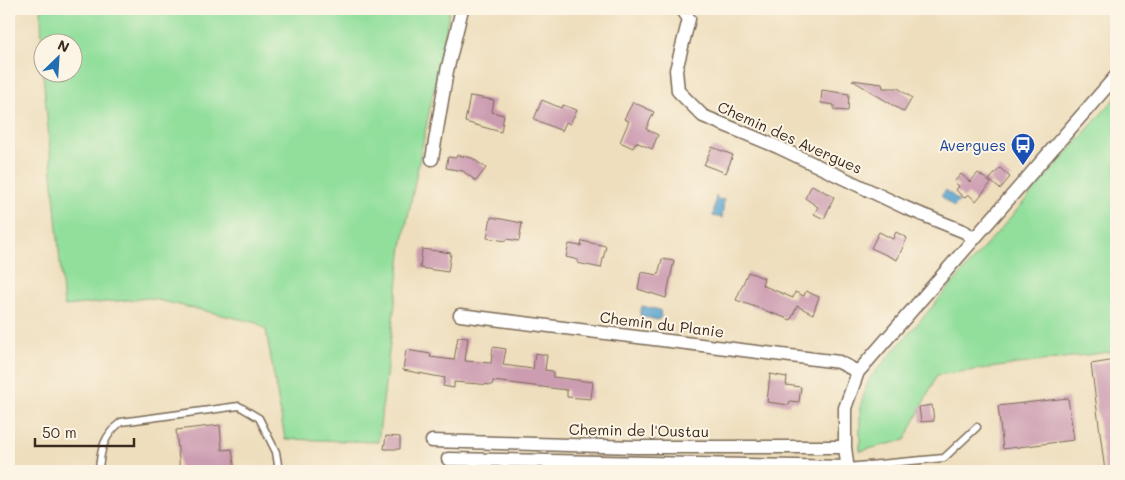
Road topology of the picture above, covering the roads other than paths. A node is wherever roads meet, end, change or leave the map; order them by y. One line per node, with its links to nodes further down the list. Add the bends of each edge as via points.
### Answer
1 (462, 9): 4 (street)
2 (682, 9): 5 (street, Chemin des Avergues, via 689,19 676,70 678,91 703,116 778,147 906,208 965,232)
3 (1116, 76): 5 (street)
4 (432, 158)
5 (974, 239): 7 (street)
6 (460, 314): 7 (street, Chemin du Planie, via 840,362)
7 (858, 372): 10 (street, via 846,408)
8 (977, 427): 12 (lane, via 944,458)
9 (432, 441): 10 (street, Chemin de l'Oustau, via 635,447)
10 (845, 448): 12 (street)
11 (448, 459): 12 (street)
12 (848, 469)
13 (99, 471): 14 (lane, via 100,454 110,431 121,422 239,406 259,418 276,452)
14 (279, 471)

